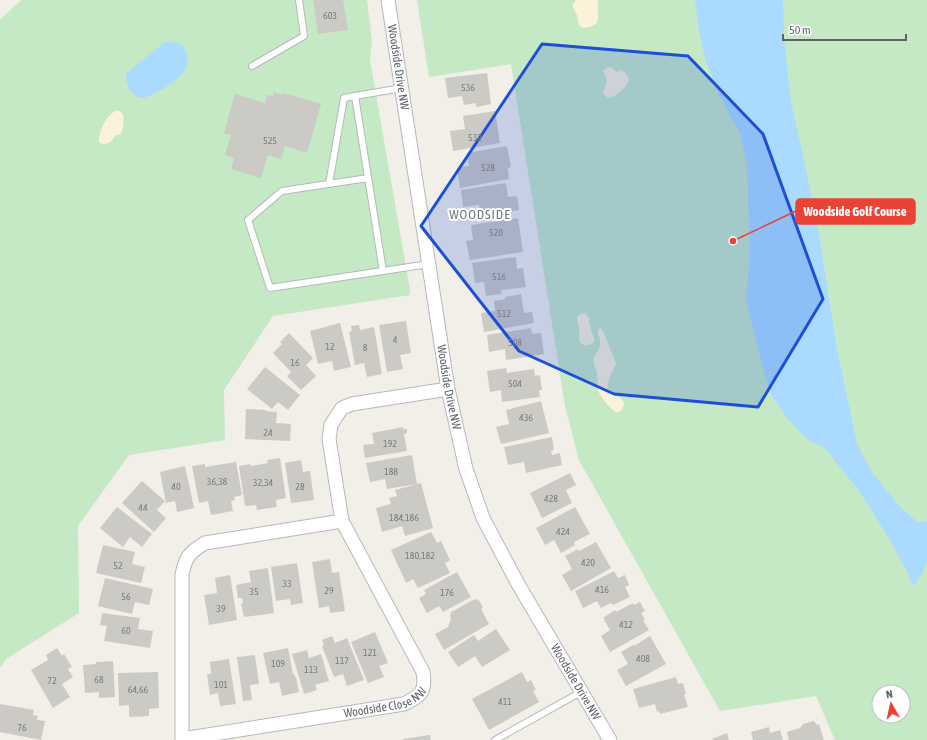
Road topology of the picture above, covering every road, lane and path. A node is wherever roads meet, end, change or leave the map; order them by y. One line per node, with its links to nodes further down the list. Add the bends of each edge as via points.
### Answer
1 (299, 0): 3 (lane, via 304,36)
2 (388, 0): 4 (street, Woodside Drive NW)
3 (252, 66)
4 (402, 88): 5 (lane); 8 (street, Woodside Drive NW)
5 (355, 96): 6 (lane); 7 (lane, via 344,98)
6 (368, 178): 7 (lane); 9 (lane)
7 (329, 184): 9 (lane, via 282,191 248,220 270,288)
8 (429, 264): 9 (lane); 10 (street, Woodside Drive NW)
9 (383, 271)
10 (448, 389): 11 (street, Woodside Close NW, via 352,404 342,408 331,425 329,440); 12 (street, Woodside Drive NW, via 466,469 483,518)
11 (342, 521): 13 (street, Woodside Close NW, via 205,543 189,555 182,575); 13 (street, Woodside Close NW, via 423,672 422,692 404,704)
12 (581, 692): 14 (lane); 15 (street, Woodside Drive NW)
13 (178, 739)
14 (495, 740)
15 (610, 740)

